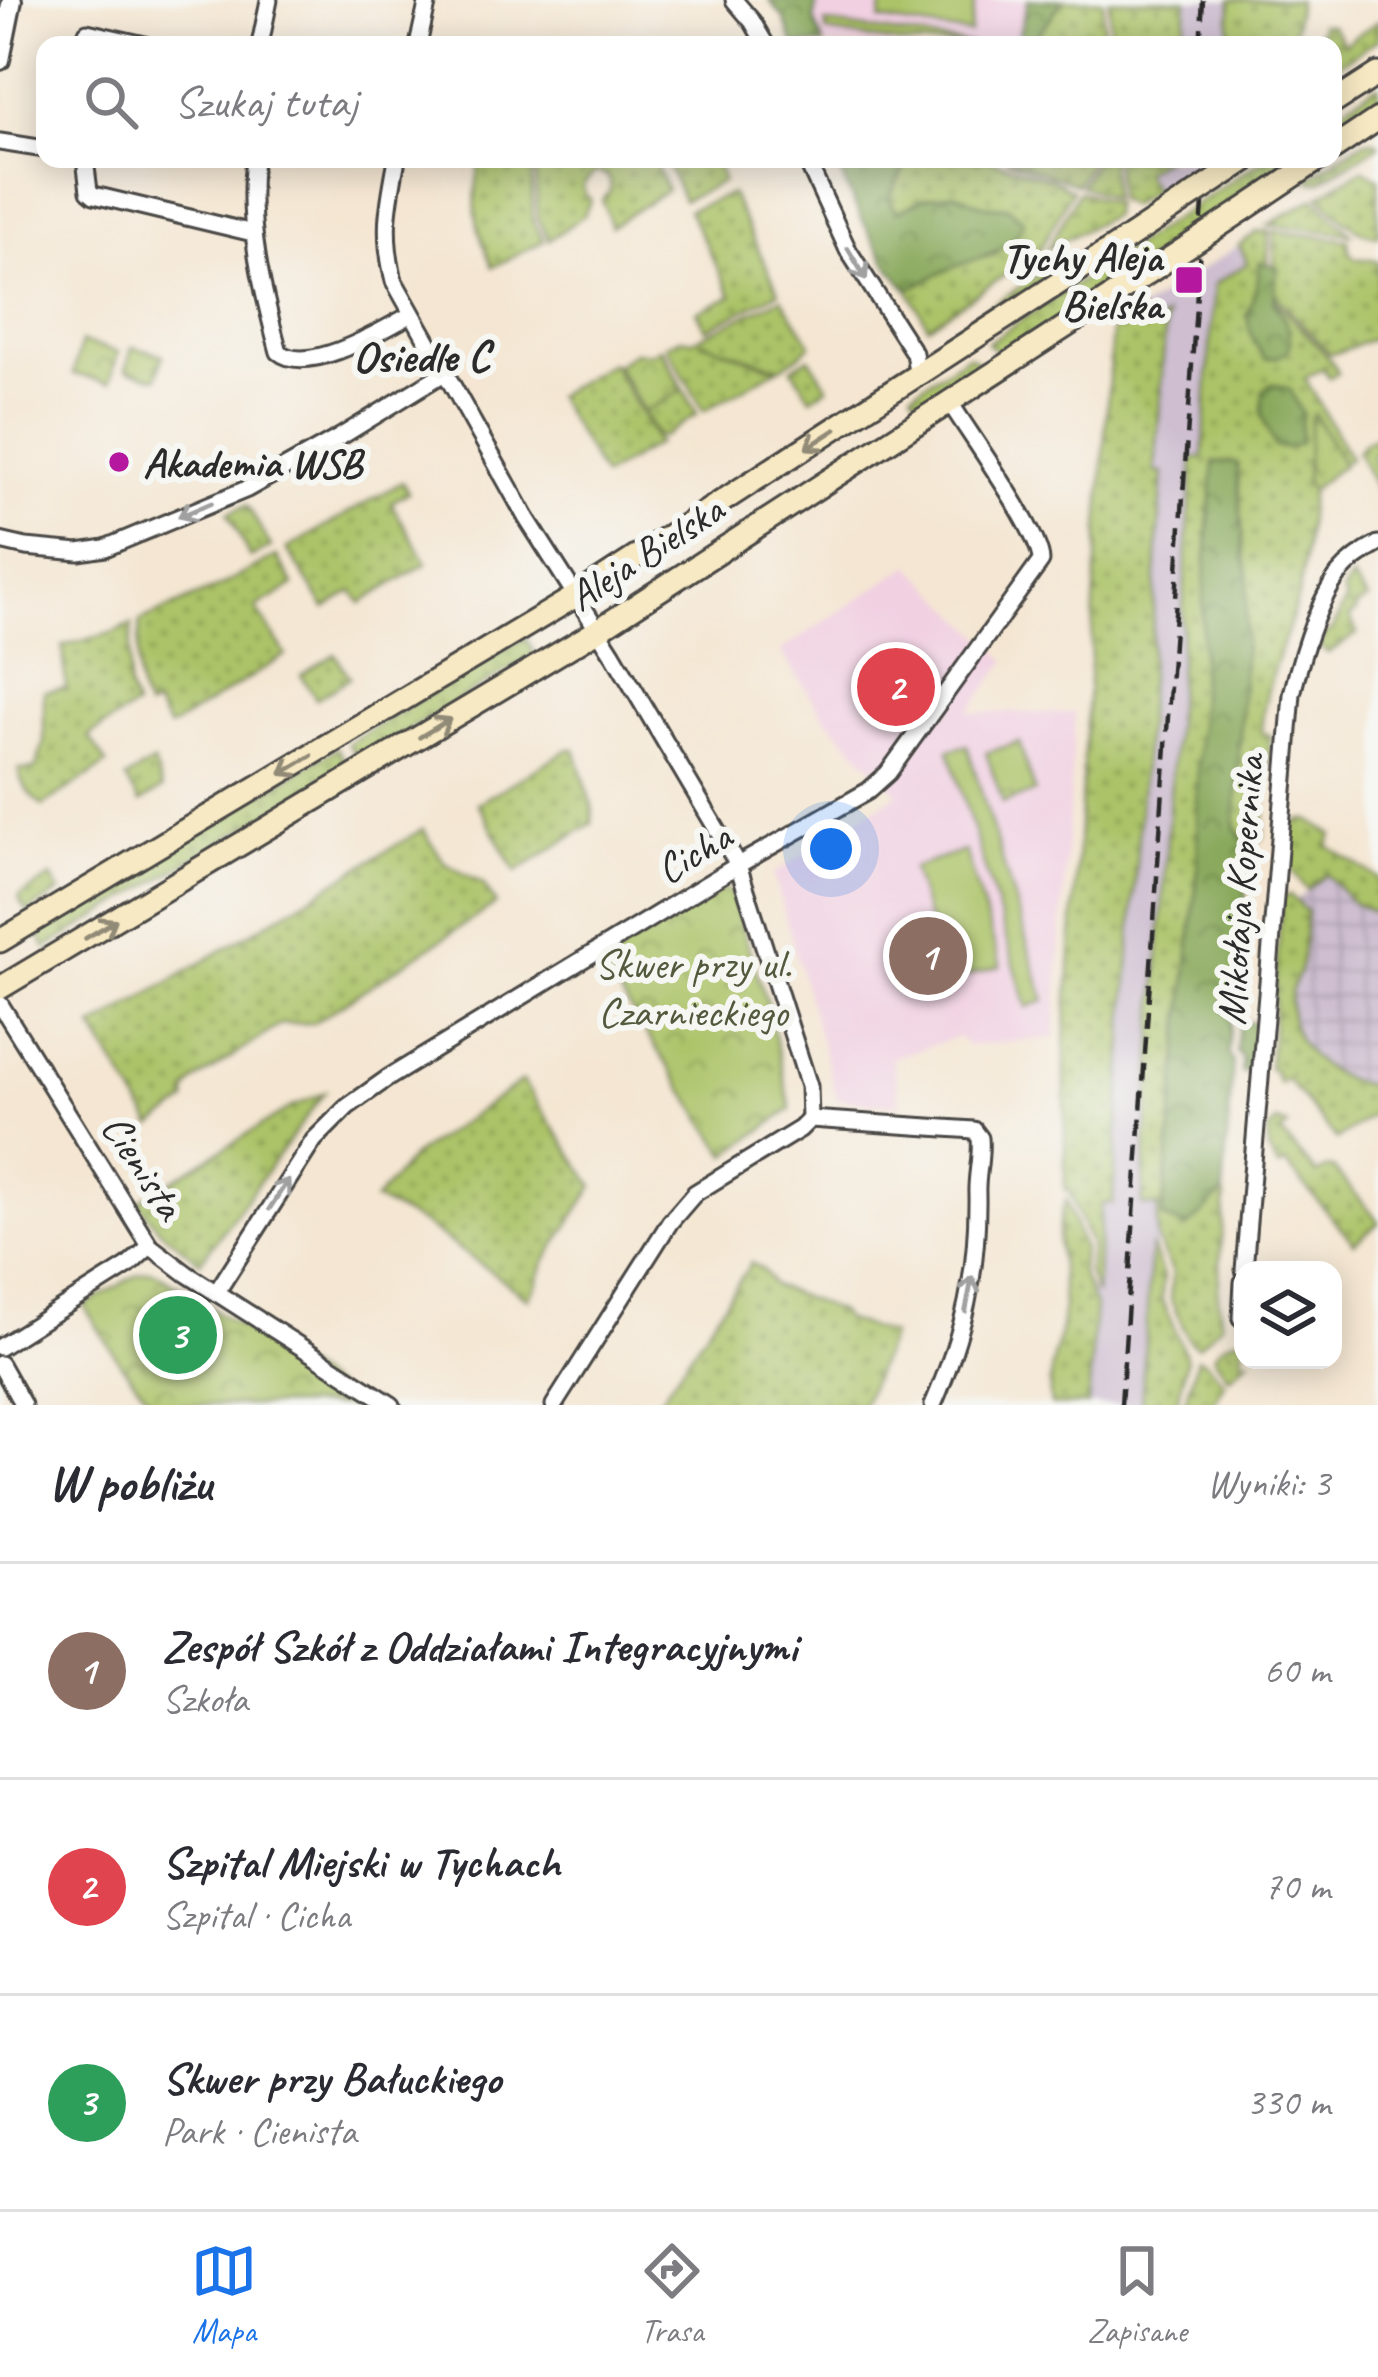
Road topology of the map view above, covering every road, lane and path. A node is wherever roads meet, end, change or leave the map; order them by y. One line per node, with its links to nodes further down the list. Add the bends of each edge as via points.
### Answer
1 (12, 0): 10 (street)
2 (269, 0): 7 (street)
3 (428, 0): 8 (street)
4 (734, 0): 9 (street)
5 (87, 32): 6 (street)
6 (105, 36)
7 (262, 36)
8 (420, 36)
9 (761, 36)
10 (0, 60)
11 (1378, 74): 12 (main road)
12 (1342, 97)
13 (1378, 119): 15 (main road)
14 (0, 142): 16 (street)
15 (1342, 143)
16 (36, 148)
17 (86, 168): 23 (street, via 94,195)
18 (253, 168): 23 (street)
19 (395, 168): 24 (street, via 386,247)
20 (810, 168): 27 (street, one-way to 27, via 848,250 914,353)
21 (1234, 168): 25 (main road, Aleja Bielska, bridge)
22 (1305, 168): 28 (main road, Aleja Bielska, bridge)
23 (253, 233): 24 (street, via 279,352 288,359 357,344)
24 (412, 314): 26 (street)
25 (964, 346): 27 (main road, Aleja Bielska); 28 (main road, via 986,356)
26 (444, 373): 32 (street, one-way to 32, via 247,489 104,548); 34 (street)
27 (918, 376): 29 (main road, Aleja Bielska)
28 (985, 379): 30 (main road, Aleja Bielska)
29 (892, 393): 31 (main road, via 888,420); 34 (main road, Aleja Bielska, one-way to 34)
30 (950, 401): 31 (main road, Aleja Bielska); 36 (street, Cicha, via 1028,524 1041,561 888,773)
31 (910, 427): 35 (main road, Aleja Bielska)
32 (0, 541)
33 (1378, 544): 42 (street, Mikołaja Kopernika, via 1335,579 1292,694)
34 (576, 596): 35 (street); 37 (main road, Aleja Bielska, one-way to 37)
35 (598, 630): 36 (street); 38 (main road, Aleja Bielska, one-way to 35)
36 (738, 865): 40 (street, via 809,1086); 43 (street, Cicha, one-way to 36, via 314,1140 347,1107)
37 (0, 941)
38 (0, 988)
39 (0, 1004): 41 (street, Cienista)
40 (810, 1119): 48 (street, via 695,1193); 49 (street, one-way to 40, via 971,1293 981,1146 974,1130)
41 (150, 1246): 43 (street, Cienista); 44 (street)
42 (1245, 1261)
43 (216, 1293): 47 (street, Cienista)
44 (0, 1347)
45 (2, 1373): 46 (street)
46 (22, 1405)
47 (392, 1405)
48 (554, 1405)
49 (934, 1405)

